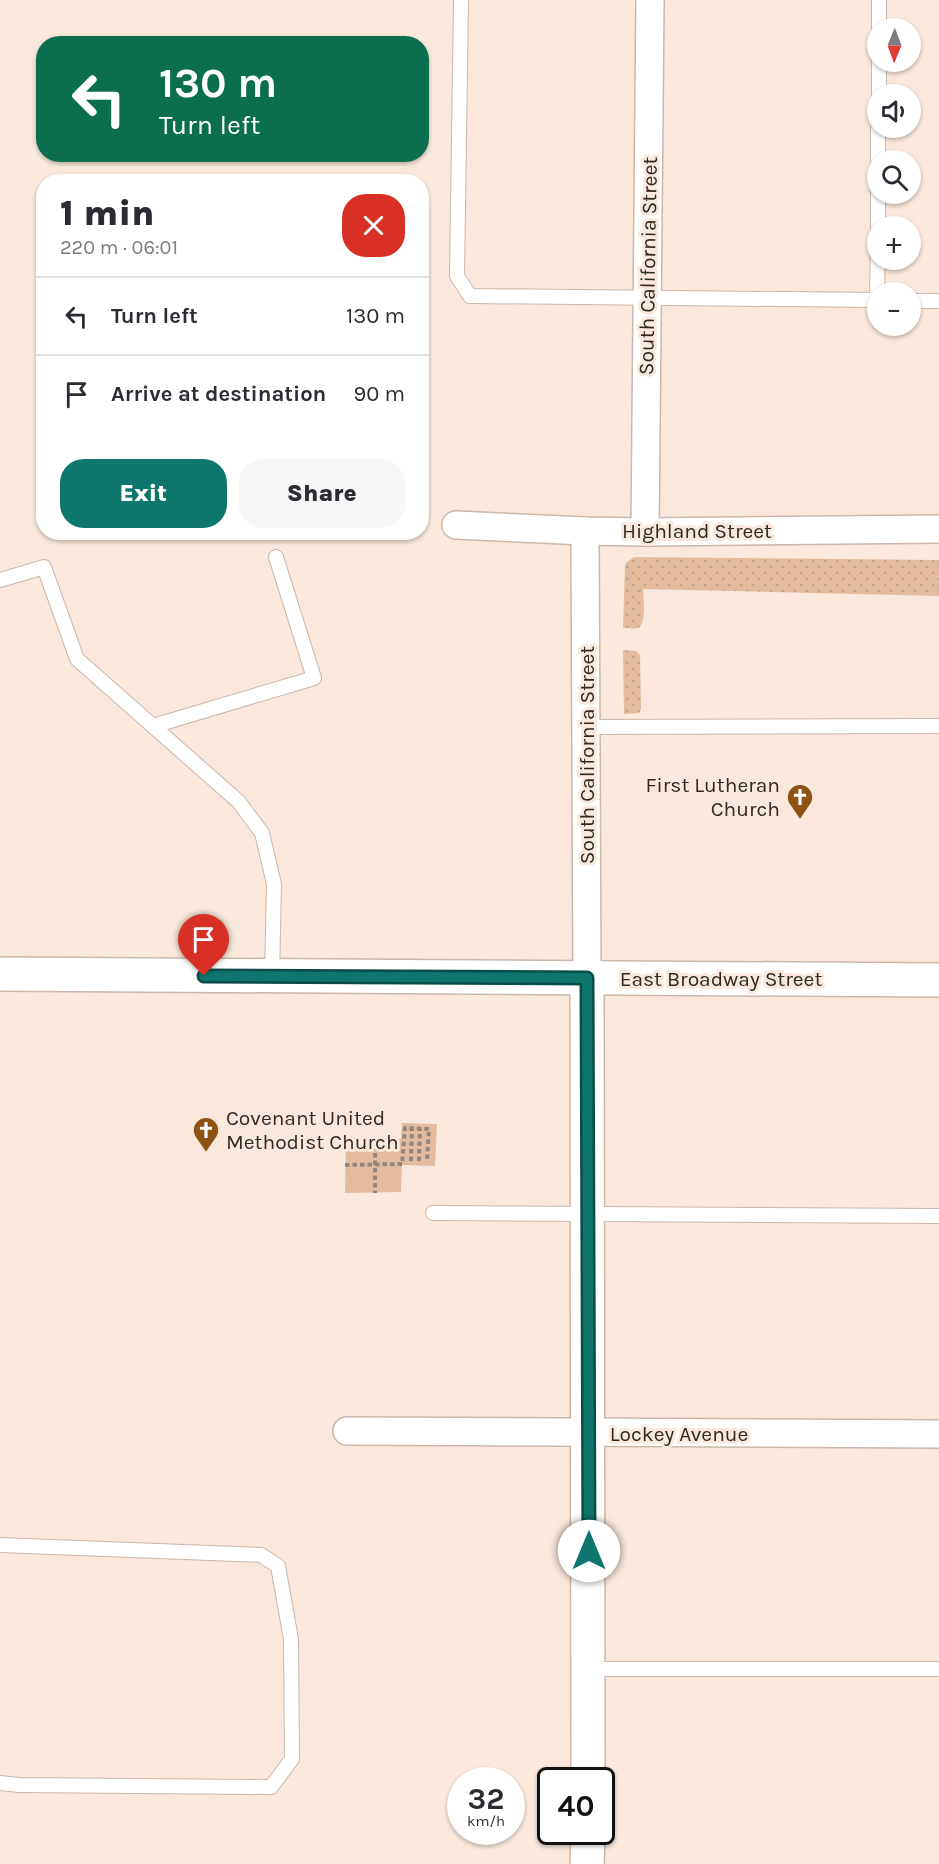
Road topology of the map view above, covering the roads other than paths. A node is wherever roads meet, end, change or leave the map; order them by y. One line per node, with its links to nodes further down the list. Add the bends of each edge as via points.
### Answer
1 (461, 0): 5 (lane, via 457,276 470,296)
2 (650, 0): 5 (street, South California Street)
3 (879, 0): 4 (lane)
4 (879, 18)
5 (648, 299): 6 (lane); 12 (street, South California Street)
6 (867, 300)
7 (921, 300): 8 (lane)
8 (939, 301)
9 (456, 525): 11 (street, Highland Street)
10 (939, 529): 12 (street, Highland Street)
11 (585, 531): 12 (street, Highland Street); 17 (street, South California Street)
12 (645, 532)
13 (276, 557): 15 (lane, via 314,678)
14 (0, 580): 15 (lane, via 44,567 77,659)
15 (153, 726): 19 (lane, via 240,802 262,833 274,884)
16 (939, 726): 17 (lane)
17 (586, 727): 20 (street, South California Street)
18 (0, 974): 19 (street, East Broadway Street)
19 (272, 976): 20 (street, East Broadway Street)
20 (587, 978): 21 (street, East Broadway Street); 23 (street)
21 (939, 980)
22 (433, 1213): 23 (lane)
23 (588, 1213): 24 (lane); 26 (street)
24 (939, 1216)
25 (347, 1431): 26 (street, Lockey Avenue)
26 (588, 1434): 27 (street, Lockey Avenue); 29 (street)
27 (939, 1434)
28 (0, 1545): 32 (lane, via 261,1555 278,1566 291,1639 292,1759 271,1787)
29 (589, 1668): 30 (lane); 31 (street)
30 (939, 1669)
31 (588, 1767)
32 (0, 1783)
33 (588, 1845): 34 (street)
34 (587, 1864)

